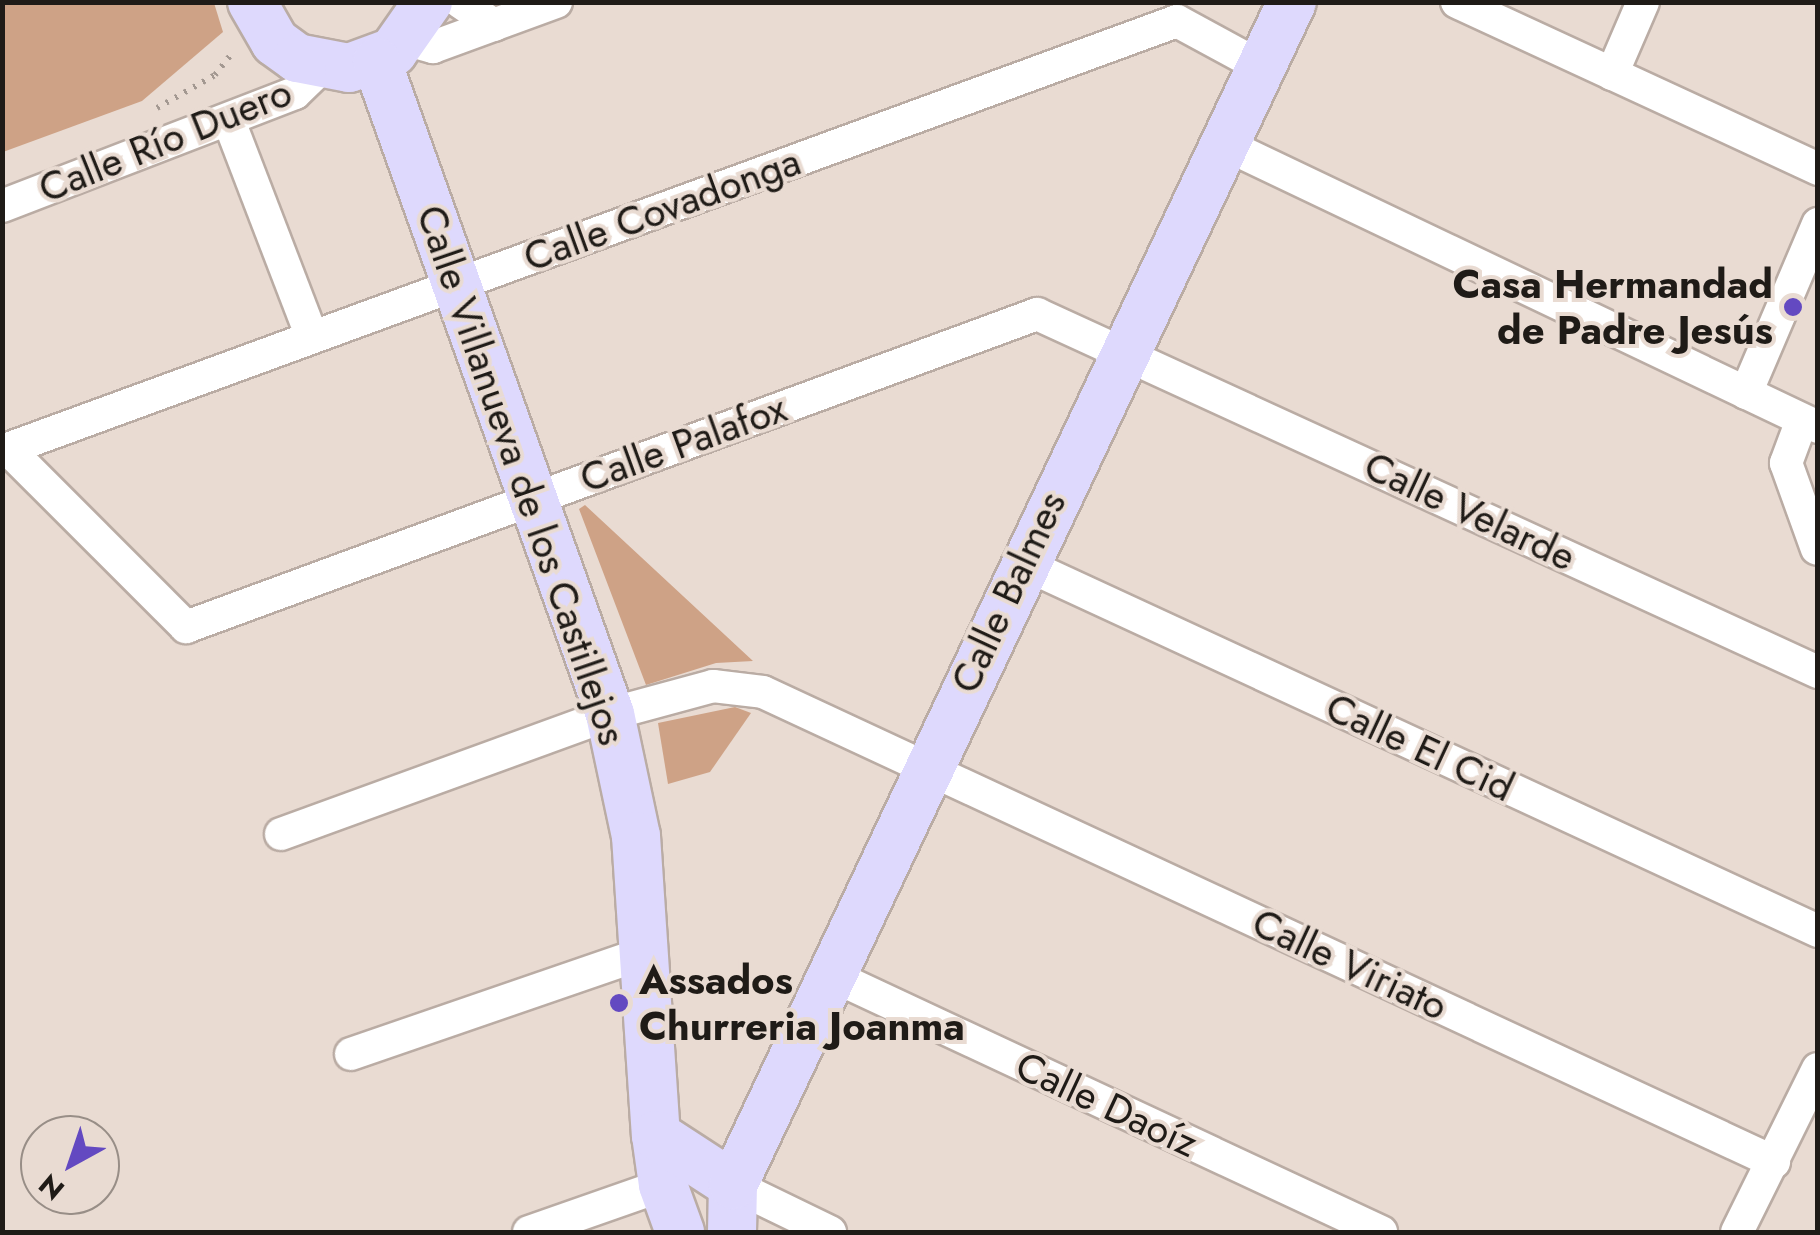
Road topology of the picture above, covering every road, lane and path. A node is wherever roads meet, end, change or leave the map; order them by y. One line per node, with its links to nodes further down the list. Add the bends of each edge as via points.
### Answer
1 (460, 2): 7 (street)
2 (556, 2): 7 (street)
3 (1292, 2): 9 (street, Calle Balmes)
4 (1457, 2): 11 (street)
5 (1644, 2): 11 (street)
6 (255, 12): 10 (street, via 297,58); 12 (path, via 215,76)
7 (494, 25): 8 (street, via 433,47)
8 (404, 35): 10 (street); 18 (street, Calle Villanueva de los Castillejos)
9 (1260, 66): 14 (street, Calle Balmes); 18 (street, Calle Covadonga, via 1177,21)
10 (322, 67): 13 (street, Calle Río Duero, via 295,94)
11 (1612, 74): 15 (street)
12 (140, 117)
13 (228, 121): 16 (street, Calle Río Duero); 19 (street)
14 (1222, 144): 20 (street, Calle Balmes); 21 (street)
15 (1818, 169)
16 (2, 206)
17 (1818, 224): 21 (street)
18 (458, 283): 19 (street, Calle Covadonga); 24 (street, Calle Villanueva de los Castillejos)
19 (312, 337): 23 (street, Calle Covadonga)
20 (1122, 351): 24 (street, Calle Palafox, via 1037,314); 26 (street, Calle Balmes); 28 (street, Calle Velarde)
21 (1746, 393): 22 (street)
22 (1810, 423): 25 (street, via 1786,463)
23 (5, 450): 24 (street, Calle Palafox, via 186,627)
24 (536, 496): 29 (street, Calle Villanueva de los Castillejos)
25 (1817, 549): 27 (street, via 1810,554)
26 (1022, 563): 30 (street, Calle Balmes); 32 (street, Calle El Cid)
27 (1818, 577)
28 (1818, 672)
29 (610, 714): 30 (street, Calle Viriato, via 713,686 763,692); 31 (street, Calle Viriato); 33 (street, Calle Villanueva de los Castillejos, via 636,836)
30 (927, 765): 34 (street, Calle Balmes); 38 (street, Calle Viriato)
31 (280, 834)
32 (1818, 931)
33 (644, 952): 35 (street); 37 (street, Calle Villanueva de los Castillejos)
34 (834, 976): 40 (street, Calle Balmes); 45 (street, Calle Daoíz)
35 (352, 1054)
36 (1818, 1070): 38 (street)
37 (656, 1135): 39 (street, Calle Villanueva de los Castillejos); 40 (street)
38 (1774, 1162): 46 (street)
39 (663, 1185): 41 (street); 42 (street, Calle Villanueva de los Castillejos)
40 (733, 1186): 43 (street); 44 (street)
41 (529, 1232)
42 (680, 1232)
43 (732, 1232)
44 (830, 1232)
45 (1382, 1232)
46 (1737, 1232)

